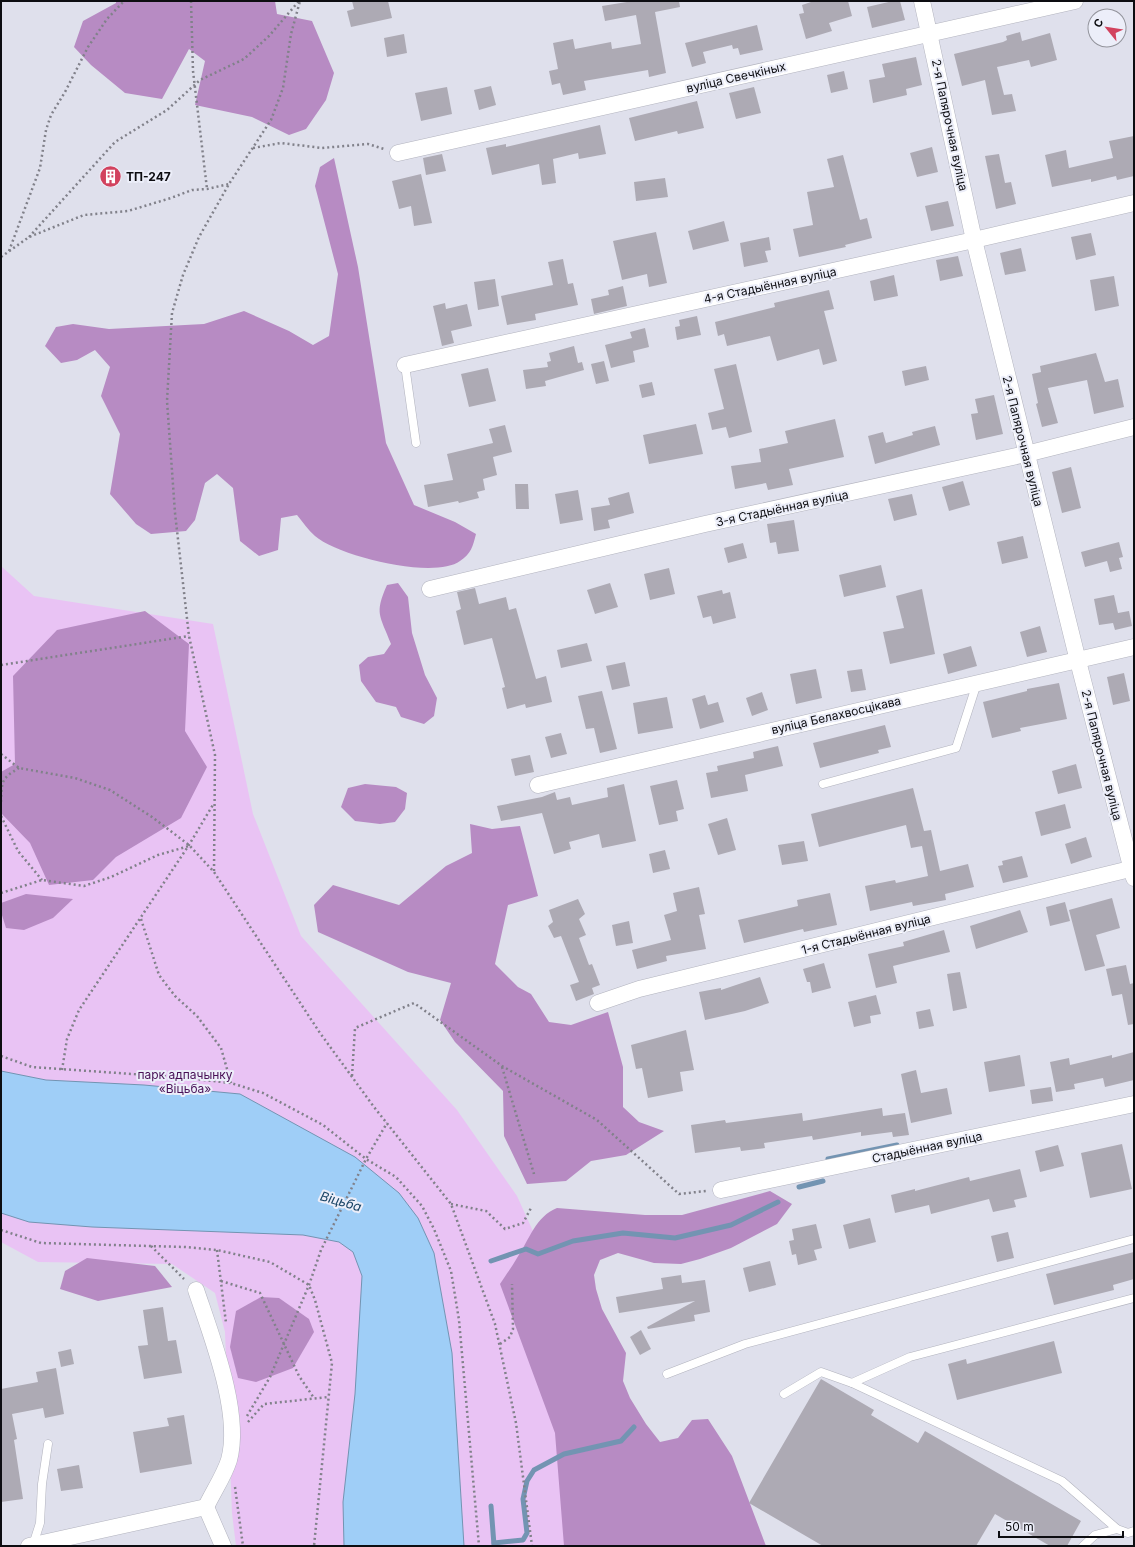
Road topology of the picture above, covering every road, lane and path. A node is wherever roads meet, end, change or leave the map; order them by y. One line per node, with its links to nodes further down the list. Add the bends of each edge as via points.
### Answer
1 (124, 1): 15 (path, via 107,19 88,46 51,115 40,168)
2 (191, 1): 7 (path)
3 (299, 1): 7 (path, via 269,36 244,58); 8 (path, via 283,88 271,120)
4 (922, 1): 6 (street, 2-я Папярочная вуліца)
5 (1075, 1): 6 (street, вуліца Свечкіных)
6 (930, 34): 9 (street, вуліца Свечкіных); 14 (street, 2-я Папярочная вуліца)
7 (195, 85): 11 (path); 13 (path, via 167,110 115,142)
8 (252, 148): 9 (path, via 281,143 322,148 368,144); 10 (path)
9 (398, 153)
10 (229, 184): 11 (path); 22 (path, via 199,237 183,275 172,313 167,401 175,513)
11 (207, 189): 13 (path, via 192,190 128,211 84,215)
12 (1134, 203): 14 (street, 4-я Стадыённая вуліца)
13 (29, 237): 15 (path)
14 (974, 240): 17 (street, 4-я Стадыённая вуліца); 20 (street, 2-я Папярочная вуліца)
15 (9, 251): 16 (path)
16 (1, 256)
17 (405, 365): 19 (lane)
18 (1134, 427): 20 (street, 3-я Стадыённая вуліца)
19 (416, 443)
20 (1026, 454): 21 (street, 3-я Стадыённая вуліца, via 690,528); 24 (street, 2-я Папярочная вуліца)
21 (430, 589)
22 (189, 636): 25 (path); 32 (path, via 215,755)
23 (1134, 647): 24 (street, вуліца Белахвосцікава)
24 (1078, 661): 26 (street, вуліца Белахвосцікава); 36 (street, 2-я Папярочная вуліца)
25 (1, 665)
26 (977, 682): 29 (lane, via 956,748); 30 (street, вуліца Белахвосцікава)
27 (1, 754): 28 (path)
28 (19, 768): 31 (path, via 5,777); 34 (path, via 75,778 110,790)
29 (823, 784)
30 (538, 785)
31 (1, 802)
32 (214, 802): 34 (path); 35 (path)
33 (1, 816): 37 (path, via 18,851)
34 (189, 845): 35 (path); 37 (path, via 84,886); 39 (path)
35 (214, 872): 44 (path, via 320,1033)
36 (1133, 872): 40 (street, 1-я Стадыённая вуліца, via 639,989)
37 (42, 880): 38 (path)
38 (1, 893)
39 (141, 919): 43 (path, via 79,1010 67,1040); 45 (path, via 159,975 175,996 197,1016 221,1048)
40 (598, 1003)
41 (1, 1056): 43 (path, via 32,1067)
42 (502, 1066): 44 (path, via 414,1003 355,1028); 49 (path); 50 (path, via 597,1120 678,1194)
43 (62, 1070): 45 (path, via 175,1076)
44 (352, 1076): 47 (path)
45 (232, 1083): 48 (path, via 263,1093 323,1125)
46 (1134, 1104): 50 (street, Стадыённая вуліца)
47 (388, 1123): 48 (path); 51 (path)
48 (366, 1159): 58 (path, via 321,1250); 78 (path, via 396,1177 422,1206 450,1271 459,1320)
49 (534, 1174)
50 (721, 1190)
51 (451, 1204): 52 (path, via 486,1211 505,1229 523,1223); 62 (path)
52 (531, 1208)
53 (1, 1230): 55 (path, via 41,1243)
54 (1134, 1239): 63 (lane, via 745,1344)
55 (150, 1246): 58 (path, via 217,1250 270,1262); 59 (path)
56 (221, 1282): 61 (path, via 260,1293)
57 (512, 1284): 62 (path, via 513,1329 510,1337)
58 (309, 1285): 61 (path); 66 (path, via 332,1363)
59 (196, 1290): 68 (street, via 223,1372)
60 (1134, 1298): 64 (lane, via 910,1357)
61 (284, 1343): 67 (path, via 299,1376); 68 (path, via 270,1376)
62 (500, 1344): 79 (path, via 516,1423)
63 (667, 1374)
64 (852, 1383): 65 (lane, via 821,1372); 72 (lane, via 1062,1481)
65 (784, 1394)
66 (328, 1397): 67 (path); 77 (path)
67 (315, 1398): 68 (path, via 264,1404)
68 (235, 1430): 71 (street, via 229,1460)
69 (48, 1444): 74 (lane, via 40,1523)
70 (236, 1486): 76 (path)
71 (206, 1507): 74 (street); 75 (street)
72 (1117, 1528): 73 (lane, via 1128,1533); 80 (lane, via 1095,1535)
73 (1134, 1531)
74 (31, 1546)
75 (223, 1546)
76 (243, 1546)
77 (314, 1546)
78 (479, 1546)
79 (532, 1546)
80 (1083, 1546)

